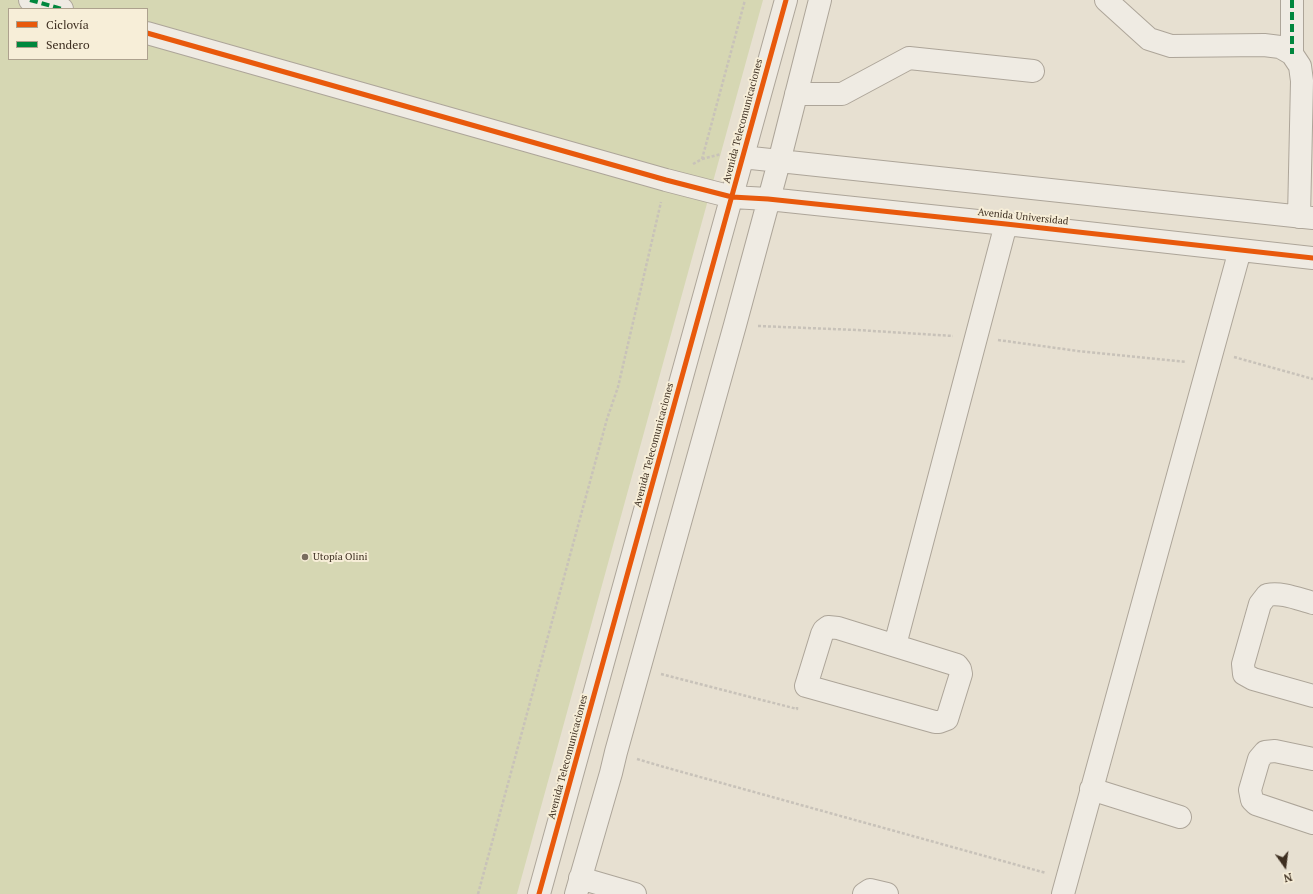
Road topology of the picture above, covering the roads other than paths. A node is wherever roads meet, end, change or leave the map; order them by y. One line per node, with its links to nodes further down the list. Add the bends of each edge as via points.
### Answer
1 (30, 0): 6 (street)
2 (786, 0): 11 (street, Avenida Telecomunicaciones)
3 (820, 0): 10 (street)
4 (1106, 0): 8 (street, via 1150,39 1170,46 1264,45 1280,47)
5 (1292, 0): 8 (street)
6 (58, 8)
7 (148, 33): 13 (street, Avenida Universidad)
8 (1292, 54): 15 (street, via 1300,66 1302,81)
9 (1033, 70): 10 (street, via 909,58 842,94)
10 (796, 94): 12 (street)
11 (742, 157): 12 (street); 13 (street, Avenida Telecomunicaciones)
12 (779, 162): 14 (street); 15 (street)
13 (732, 197): 14 (street, Avenida Universidad); 28 (street, Avenida Telecomunicaciones)
14 (768, 199): 16 (street, Avenida Universidad); 26 (street)
15 (1306, 218)
16 (1006, 224): 17 (street, Avenida Universidad); 20 (street)
17 (1240, 250): 18 (street, Avenida Universidad); 23 (street)
18 (1313, 258)
19 (1313, 603): 21 (street, via 1279,594 1266,594 1260,604 1242,670 1248,678)
20 (895, 645): 20 (street, via 838,628 828,628 822,634 806,686 934,722 947,719 961,674 960,669 952,663)
21 (1313, 696)
22 (1313, 759): 25 (street, via 1276,751 1265,752 1259,759 1250,796 1256,804)
23 (1091, 789): 24 (street); 27 (street)
24 (1180, 817)
25 (1313, 823)
26 (578, 886): 29 (street)
27 (1065, 886)
28 (539, 894)
29 (635, 894)
30 (864, 894): 31 (street, via 870,890)
31 (887, 894)

